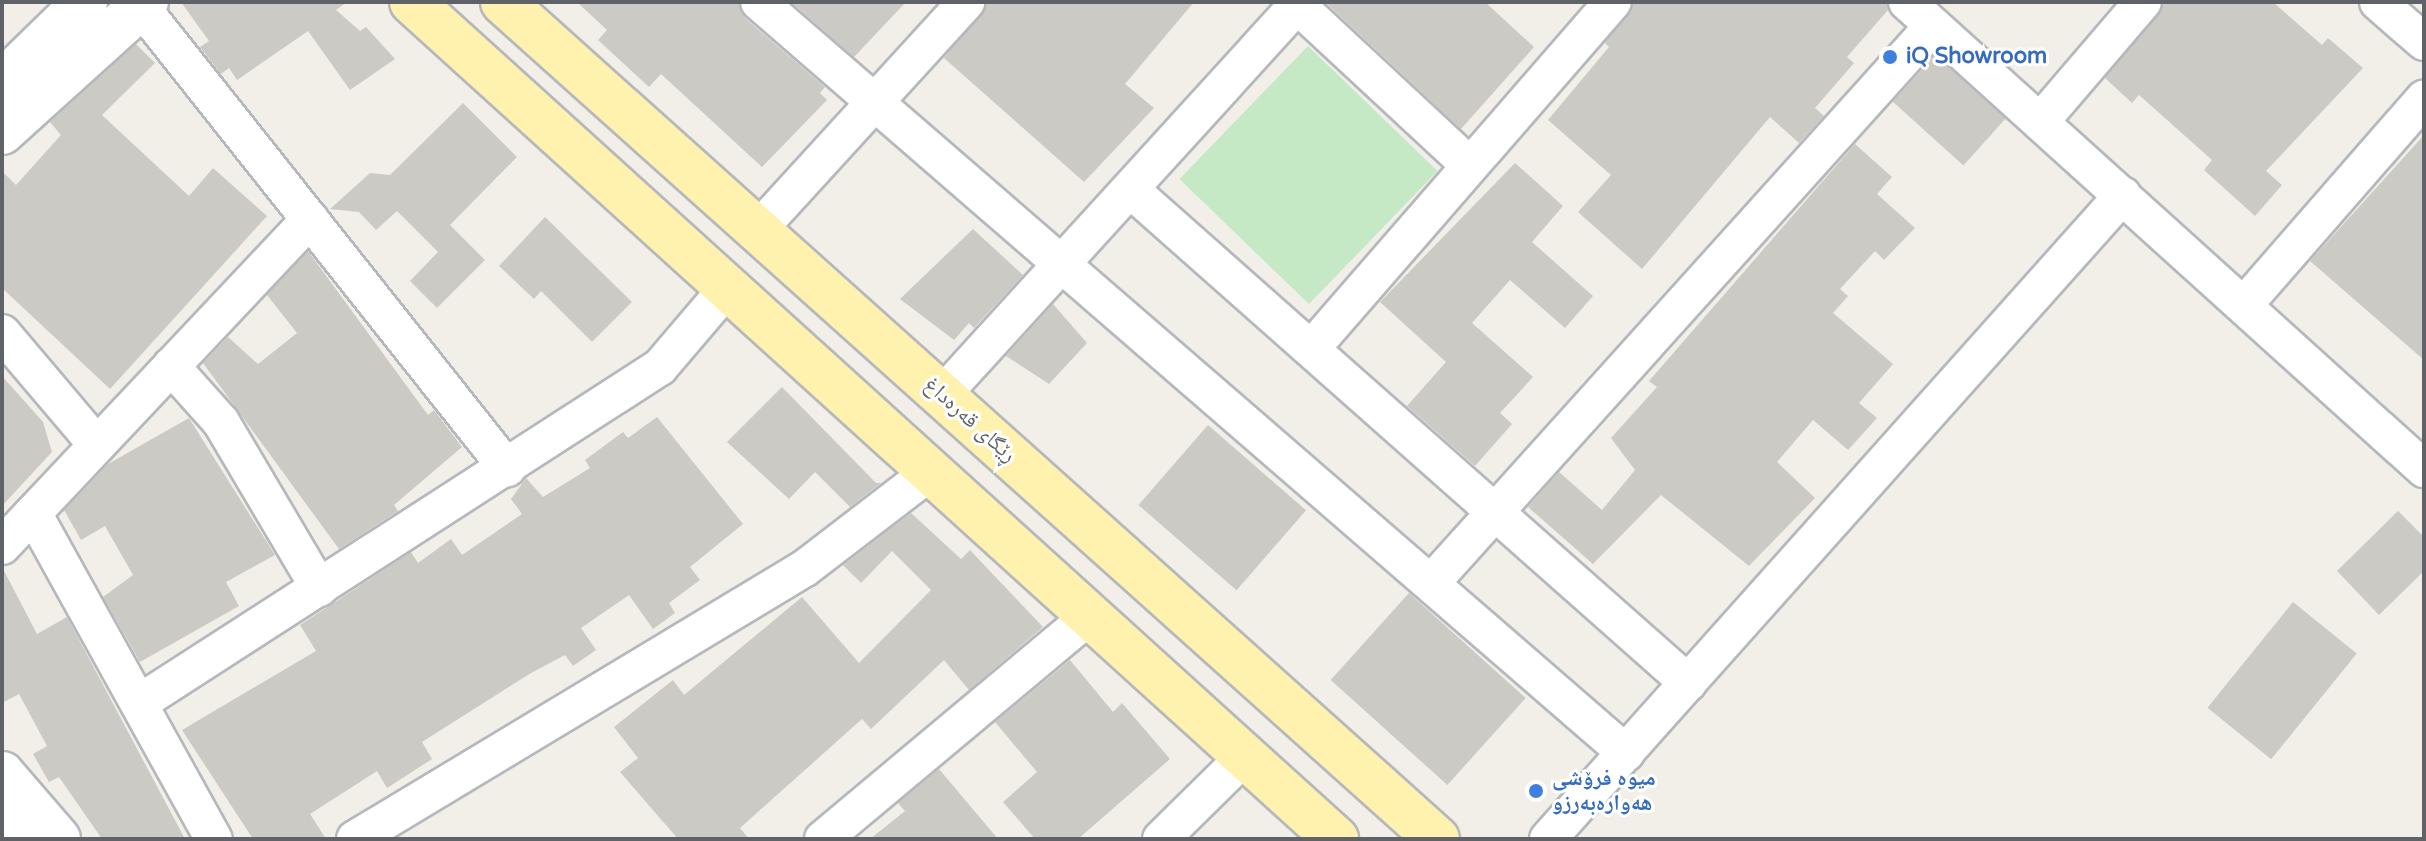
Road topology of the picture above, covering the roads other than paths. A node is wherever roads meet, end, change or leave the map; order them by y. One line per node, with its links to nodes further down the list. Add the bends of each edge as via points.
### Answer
1 (85, 2): 14 (street)
2 (412, 2): 25 (main road)
3 (503, 2): 23 (main road, ڕێگای قەرەداغ)
4 (759, 2): 16 (street)
5 (966, 2): 16 (street)
6 (1613, 2): 19 (street)
7 (1907, 2): 12 (street)
8 (2143, 2): 17 (street)
9 (2378, 2): 13 (street)
10 (1298, 3): 19 (street); 20 (street)
11 (143, 4): 18 (street); 22 (street)
12 (1933, 26): 17 (street); 35 (street)
13 (2424, 42)
14 (2, 83)
15 (2424, 99): 26 (street)
16 (876, 103): 23 (street); 24 (street)
17 (2040, 122): 21 (street)
18 (2, 132)
19 (1467, 163): 28 (street)
20 (1131, 190): 24 (street); 28 (street)
21 (2123, 195): 26 (street); 41 (street)
22 (310, 219): 29 (street); 32 (street)
23 (758, 230): 30 (main road, ڕێگای قەرەداغ)
24 (1063, 265): 30 (street); 38 (street)
25 (729, 286): 32 (street, via 660,367); 34 (main road)
26 (2244, 305): 33 (street)
27 (2, 333): 31 (street)
28 (1311, 349): 35 (street)
29 (171, 366): 31 (street); 39 (street, via 221,422)
30 (942, 395): 54 (main road, ڕێگای قەرەداغ)
31 (97, 445): 36 (street)
32 (507, 468): 39 (street)
33 (2424, 469)
34 (930, 472): 40 (main road); 50 (street, via 805,568)
35 (1495, 511): 38 (street); 41 (street)
36 (33, 513): 37 (street); 42 (street)
37 (2, 546)
38 (1432, 582): 43 (street)
39 (319, 588): 42 (street)
40 (1087, 618): 44 (main road); 51 (street)
41 (1688, 683): 43 (street)
42 (139, 703): 49 (street)
43 (1626, 753): 55 (street)
44 (1242, 759): 52 (street); 53 (main road)
45 (2, 774): 48 (street)
46 (2, 823): 47 (street)
47 (16, 839)
48 (58, 839)
49 (214, 839)
50 (355, 839)
51 (823, 839)
52 (1161, 839)
53 (1336, 839)
54 (1437, 839)
55 (1548, 839)

